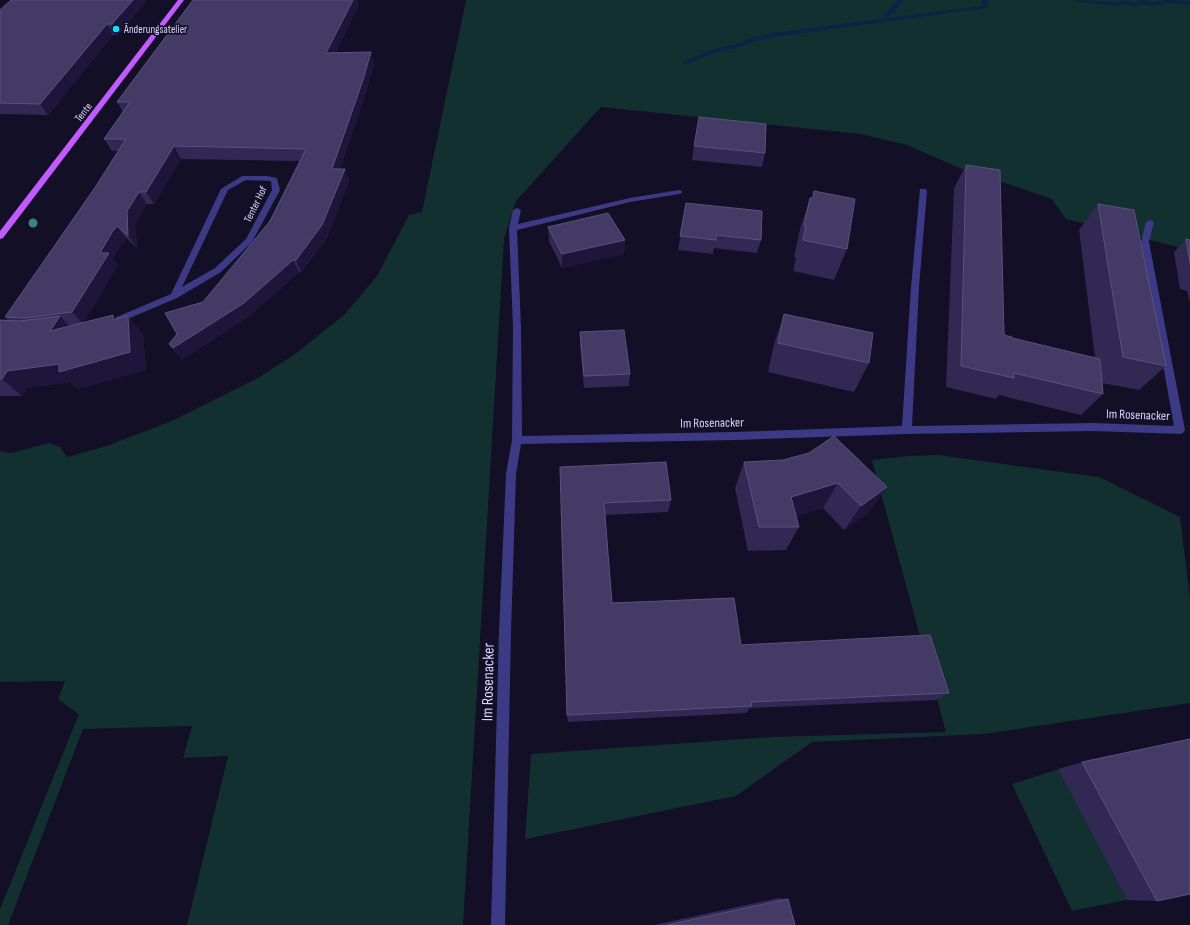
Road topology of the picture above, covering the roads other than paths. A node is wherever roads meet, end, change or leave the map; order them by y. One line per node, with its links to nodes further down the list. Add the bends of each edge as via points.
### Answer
1 (181, 0): 7 (main road, Tente)
2 (923, 191): 10 (street)
3 (680, 192): 6 (street, via 630,200)
4 (517, 210): 6 (street, Im Rosenacker)
5 (1150, 222): 10 (street, Im Rosenacker, via 1144,242 1180,430 1093,427)
6 (513, 228): 11 (street, Im Rosenacker, via 517,327)
7 (0, 236)
8 (174, 296): 8 (street, Tenter Hof, via 218,270 249,240 276,190 274,180 244,178 225,189); 9 (street, Tenter Hof)
9 (109, 323)
10 (907, 430): 11 (street, Im Rosenacker)
11 (517, 440): 12 (street, Im Rosenacker, via 510,474)
12 (498, 925)

